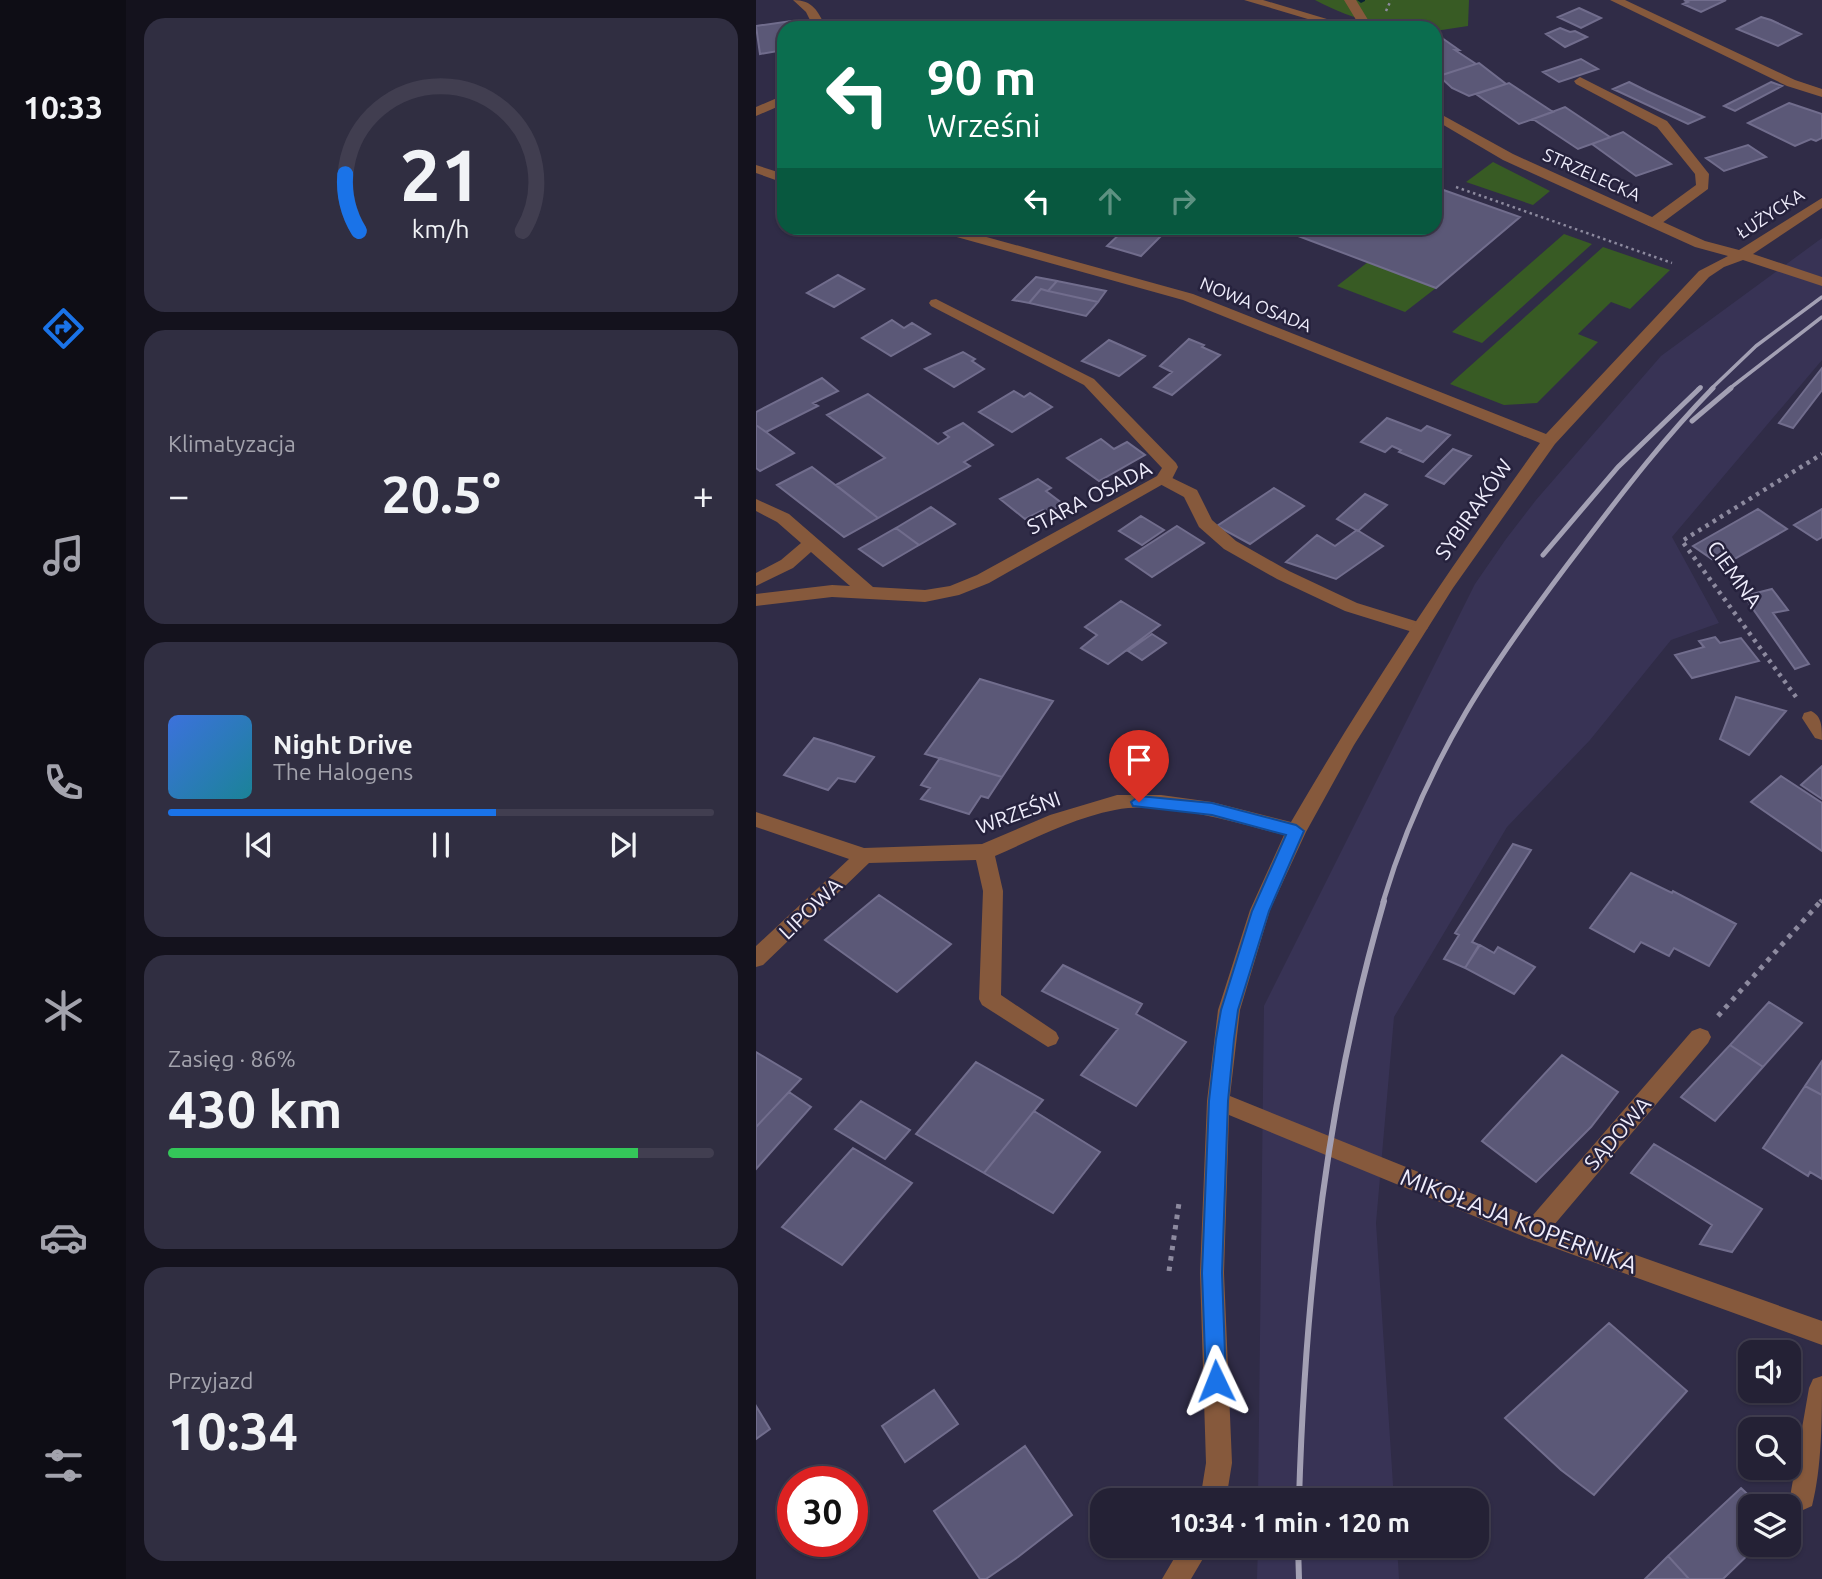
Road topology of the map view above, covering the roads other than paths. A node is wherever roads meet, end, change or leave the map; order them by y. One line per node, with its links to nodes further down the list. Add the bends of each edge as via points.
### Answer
1 (799, 0): 5 (street)
2 (1250, 0): 6 (street)
3 (1350, 0): 7 (street)
4 (1616, 0): 9 (street, via 1791,83)
5 (817, 21)
6 (1326, 21)
7 (1363, 21)
8 (1580, 81): 16 (street, via 1662,124 1702,174 1703,186)
9 (1822, 93)
10 (777, 102): 11 (street)
11 (756, 112)
12 (1442, 119): 16 (street, STRZELECKA, via 1508,157)
13 (756, 169): 14 (street)
14 (777, 176)
15 (1822, 202): 18 (street, ŁUŻYCKA)
16 (1653, 223): 18 (street, STRZELECKA)
17 (965, 235): 21 (street, NOWA OSADA, via 1188,297)
18 (1739, 257): 19 (street, STRZELECKA); 21 (street, SYBIRAKÓW, via 1704,274)
19 (1822, 282)
20 (936, 303): 22 (street, via 1089,382 1170,467)
21 (1549, 441): 28 (street, SYBIRAKÓW)
22 (1164, 479): 26 (street, STARA OSADA, via 953,591 925,596); 28 (street, STARA OSADA, via 1191,494 1205,523 1230,545 1351,607)
23 (756, 504): 24 (street, via 783,518)
24 (810, 544): 25 (street, via 787,564); 26 (street)
25 (756, 580)
26 (867, 592): 27 (street, STARA OSADA, via 832,591)
27 (756, 600)
28 (1419, 628): 30 (street, SYBIRAKÓW)
29 (756, 819): 32 (street, WRZEŚNI)
30 (1296, 831): 31 (street, WRZEŚNI, via 1212,809 1117,802 1057,820); 36 (street, SYBIRAKÓW, via 1260,911 1229,1010)
31 (984, 852): 32 (street, WRZEŚNI); 35 (street, via 993,891 990,999)
32 (864, 856): 33 (street, LIPOWA)
33 (756, 959)
34 (1700, 1037): 37 (street, SĄDOWA)
35 (1048, 1038)
36 (1218, 1101): 37 (street, MIKOŁAJA KOPERNIKA); 40 (street, SYBIRAKÓW, via 1212,1273 1219,1463)
37 (1535, 1230): 38 (street, MIKOŁAJA KOPERNIKA)
38 (1822, 1333)
39 (1822, 1388): 41 (street)
40 (1215, 1488)
41 (1803, 1497)
42 (1189, 1558): 43 (street)
43 (1175, 1579)

